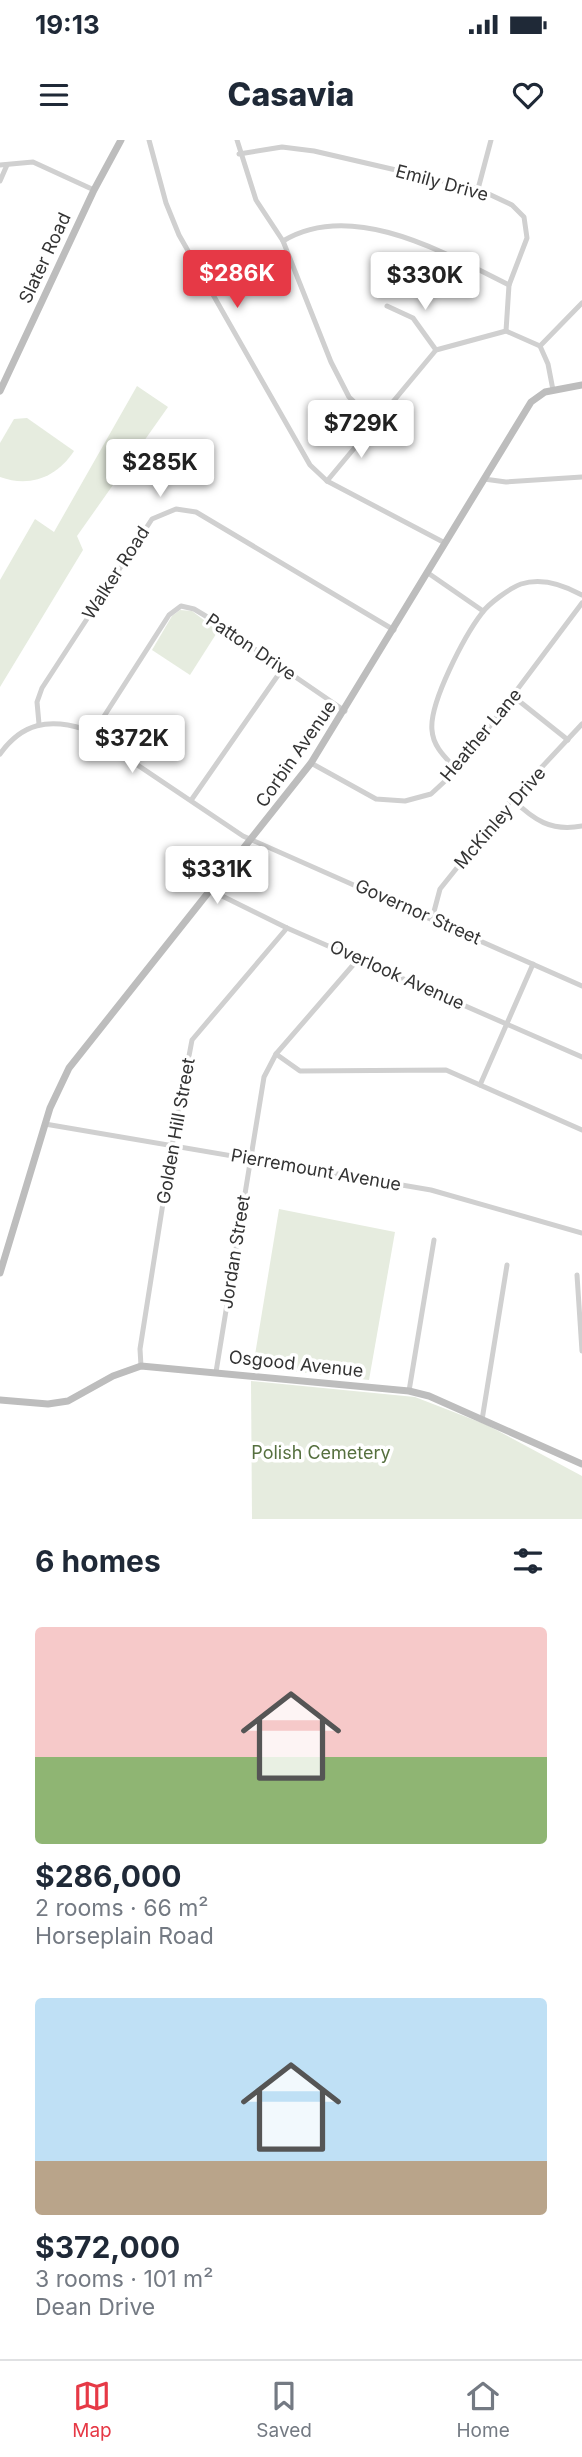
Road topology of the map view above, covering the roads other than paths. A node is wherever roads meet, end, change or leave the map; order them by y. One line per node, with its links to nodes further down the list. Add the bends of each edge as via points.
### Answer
1 (121, 140): 9 (main road, Slater Road)
2 (149, 140): 23 (street, via 179,235 310,465)
3 (237, 140): 5 (street)
4 (491, 140): 8 (street)
5 (239, 154): 8 (street, Emily Drive, via 282,147 314,151); 10 (street, via 256,200)
6 (3, 165): 7 (street); 9 (street, via 33,162)
7 (0, 181)
8 (478, 189): 11 (street, Emily Drive, via 512,205 524,217 527,238)
9 (93, 190): 19 (main road, Slater Road)
10 (283, 241): 11 (street, via 300,230 338,224 390,234 436,249); 20 (street, via 331,362 349,397)
11 (509, 285): 14 (street, Emily Drive)
12 (582, 303): 15 (street)
13 (387, 306): 16 (street, via 413,318)
14 (506, 331): 15 (street); 16 (street)
15 (540, 346): 18 (street)
16 (436, 350): 20 (street)
17 (582, 385): 18 (main road, Corbin Avenue)
18 (553, 390): 22 (main road, Corbin Avenue, via 531,402)
19 (0, 391)
20 (374, 421): 23 (street)
21 (582, 477): 22 (street)
22 (484, 479): 24 (main road, Corbin Avenue)
23 (327, 481): 24 (street)
24 (446, 543): 25 (main road, Corbin Avenue)
25 (428, 573): 28 (street); 29 (main road, Corbin Avenue)
26 (582, 595): 28 (street, via 560,582 521,584)
27 (582, 603): 31 (street, Heather Lane)
28 (482, 611): 39 (street, via 441,687 433,713 435,745)
29 (394, 630): 32 (main road, Corbin Avenue); 33 (street, Walker Road, via 197,512 170,510 152,519 48,678 37,702)
30 (283, 668): 32 (street, Patton Drive); 35 (street, Patton Drive, via 202,613 177,608); 40 (street)
31 (514, 697): 36 (street); 39 (street, Heather Lane)
32 (345, 711): 38 (main road, Corbin Avenue)
33 (39, 724): 35 (street, Governor Street, via 66,724); 37 (street, via 14,736)
34 (582, 724): 36 (street, McKinley Drive)
35 (92, 734): 40 (street, Governor Street)
36 (568, 740): 41 (street, McKinley Drive)
37 (0, 754)
38 (311, 764): 39 (street, Heather Lane, via 376,799 405,801 431,794); 43 (main road, Corbin Avenue)
39 (457, 770)
40 (192, 799): 43 (street, Governor Street)
41 (512, 799): 42 (street, via 533,820 562,830); 45 (street, McKinley Drive, via 440,889)
42 (582, 826)
43 (254, 839): 44 (main road, Corbin Avenue); 45 (street, Governor Street)
44 (212, 891): 46 (street, Overlook Avenue); 54 (main road, Corbin Avenue, via 76,1058)
45 (432, 919): 48 (street, Governor Street)
46 (287, 928): 47 (street, Overlook Avenue); 56 (street, Golden Hill Street, via 192,1040)
47 (360, 957): 50 (street, Overlook Avenue); 51 (street, Jordan Street)
48 (533, 964): 49 (street, Governor Street); 50 (street)
49 (582, 986)
50 (507, 1023): 52 (street, Overlook Avenue); 53 (street)
51 (276, 1054): 53 (street, via 300,1071 446,1070); 57 (street, Jordan Street, via 264,1077)
52 (582, 1057)
53 (480, 1085): 55 (street)
54 (45, 1124): 56 (street, Pierremount Avenue); 61 (main road, Corbin Avenue)
55 (582, 1130)
56 (172, 1146): 57 (street, Pierremount Avenue); 64 (street, Golden Hill Street)
57 (249, 1158): 58 (street, Pierremount Avenue, via 431,1190); 65 (street, Jordan Street)
58 (582, 1233)
59 (434, 1240): 66 (street)
60 (507, 1265): 68 (street)
61 (0, 1273)
62 (577, 1275): 63 (street)
63 (582, 1351)
64 (141, 1366): 65 (main road, Osgood Avenue); 67 (main road, Osgood Avenue, via 68,1401)
65 (216, 1372): 66 (main road, Osgood Avenue)
66 (409, 1391): 68 (main road, Osgood Avenue)
67 (0, 1400)
68 (482, 1420): 69 (main road, Osgood Avenue)
69 (582, 1464)

